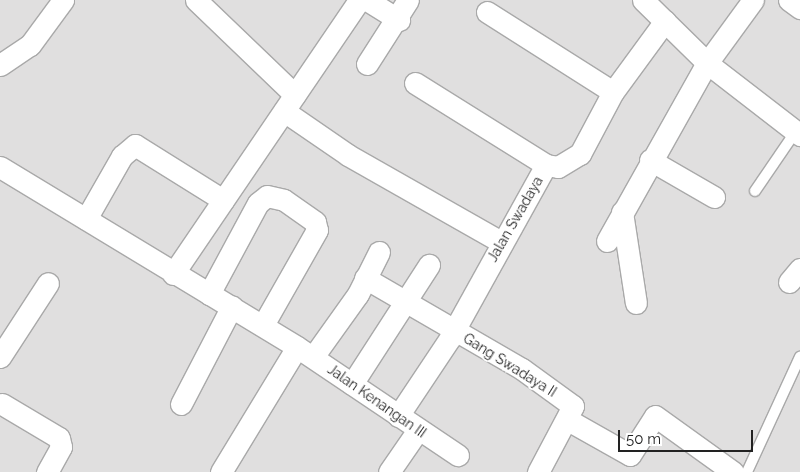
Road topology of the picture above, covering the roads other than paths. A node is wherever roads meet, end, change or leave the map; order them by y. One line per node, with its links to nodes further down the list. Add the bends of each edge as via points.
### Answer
1 (63, 0): 15 (street, via 40,33)
2 (196, 0): 18 (street)
3 (359, 0): 18 (street)
4 (367, 0): 11 (street)
5 (408, 0): 11 (street)
6 (643, 0): 12 (street)
7 (753, 0): 13 (street)
8 (789, 0): 9 (street)
9 (800, 8)
10 (487, 12): 17 (street)
11 (399, 20): 14 (street)
12 (665, 21): 13 (street); 17 (street, Jalan Swadaya)
13 (707, 63): 19 (street); 20 (street)
14 (367, 64)
15 (0, 65)
16 (416, 83): 21 (street)
17 (613, 92): 21 (street, Jalan Swadaya, via 580,154 570,164)
18 (289, 103): 25 (street); 29 (street, via 348,155)
19 (798, 133): 23 (lane)
20 (650, 160): 24 (street); 26 (street)
21 (546, 165): 29 (street, Jalan Swadaya)
22 (0, 167): 27 (street, Jalan Kenangan III)
23 (755, 191)
24 (714, 197)
25 (222, 200): 27 (street, via 135,145 122,156); 32 (street)
26 (622, 212): 28 (street); 36 (street)
27 (86, 219): 32 (street, Jalan Kenangan III)
28 (607, 241)
29 (501, 242): 40 (street, Jalan Swadaya)
30 (379, 252): 33 (street)
31 (429, 265): 37 (street)
32 (173, 274): 35 (street, Jalan Kenangan III)
33 (365, 278): 37 (street); 41 (street)
34 (48, 283): 42 (street)
35 (209, 294): 38 (street, Jalan Kenangan III); 39 (street, via 258,204 267,196 284,200 315,222 317,230)
36 (636, 303)
37 (405, 304): 40 (street); 44 (street)
38 (232, 306): 39 (street, Jalan Kenangan III); 46 (street)
39 (263, 325): 41 (street, Jalan Kenangan III)
40 (455, 330): 47 (street, Jalan Swadaya); 48 (street, Gang Swadaya II, via 534,376 574,406)
41 (305, 352): 44 (street, Jalan Kenangan III); 52 (street)
42 (0, 357)
43 (800, 357): 56 (lane)
44 (352, 384): 47 (street, Jalan Kenangan III)
45 (2, 404): 51 (street, via 59,438 61,447)
46 (181, 404)
47 (398, 416): 49 (street, Jalan Kenangan III)
48 (568, 420): 54 (street); 55 (street, via 630,455 655,416)
49 (418, 430): 50 (street, Jalan Kenangan III); 53 (street)
50 (458, 455)
51 (47, 472)
52 (221, 472)
53 (389, 472)
54 (538, 472)
55 (732, 472)
56 (747, 472)

